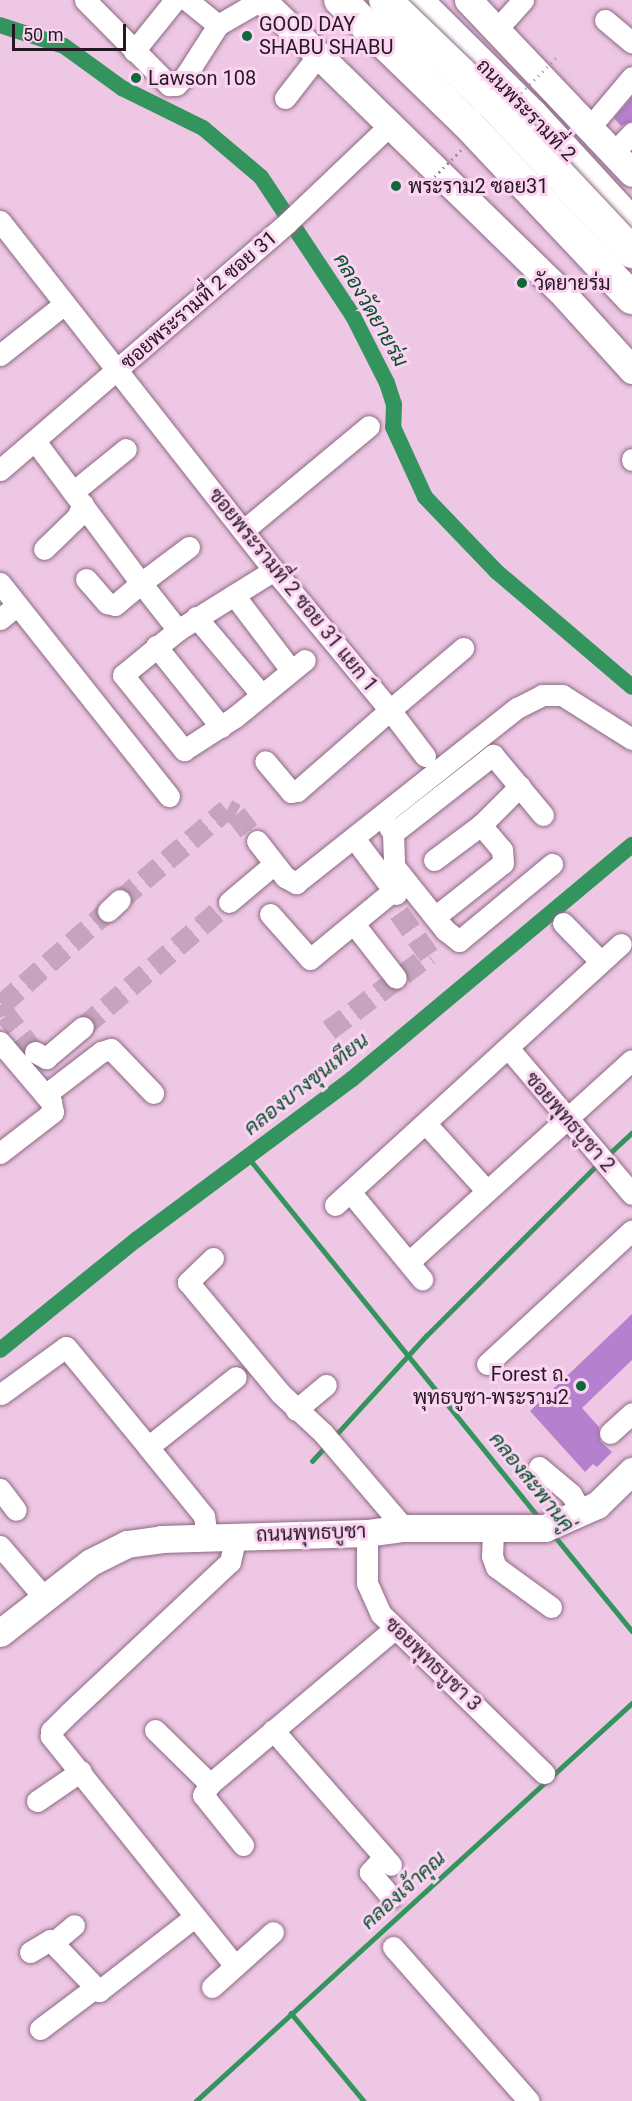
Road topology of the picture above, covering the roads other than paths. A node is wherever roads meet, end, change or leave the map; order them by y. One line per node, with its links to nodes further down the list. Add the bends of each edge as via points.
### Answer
1 (85, 0): 15 (street)
2 (175, 0): 15 (street)
3 (187, 0): 12 (street)
4 (262, 0): 12 (street); 16 (main road)
5 (329, 0): 29 (highway)
6 (340, 0): 27 (highway, bridge, via 466,122)
7 (385, 0): 26 (highway, bridge, via 491,102)
8 (416, 0): 25 (highway, ถนนพระรามที่ 2, via 532,115)
9 (468, 0): 13 (main road, ถนนพระรามที่ 2)
10 (523, 0): 13 (street)
11 (604, 20): 14 (street)
12 (218, 25): 15 (street, via 176,85 169,85)
13 (496, 28): 20 (main road, ถนนพระรามที่ 2)
14 (632, 43)
15 (134, 51)
16 (320, 53): 18 (street); 19 (main road)
17 (632, 77): 20 (street)
18 (285, 98)
19 (392, 123): 31 (main road, via 566,297); 32 (street, ซอยพระรามที่ 2 ซอย 31)
20 (590, 127): 22 (main road, ถนนพระรามที่ 2)
21 (632, 133): 22 (street)
22 (613, 153): 23 (main road, ถนนพระรามที่ 2)
23 (632, 173)
24 (0, 221): 28 (street, ซอยพระรามที่ 2 ซอย 31 แยก 1)
25 (632, 224)
26 (632, 252)
27 (632, 298)
28 (63, 304): 30 (street); 32 (street, ซอยพระรามที่ 2 ซอย 31 แยก 1)
29 (632, 316)
30 (0, 355)
31 (632, 370)
32 (117, 371): 34 (street, ซอยพระรามที่ 2 ซอย 31); 38 (street, ซอยพระรามที่ 2 ซอย 31 แยก 1)
33 (369, 426): 38 (street)
34 (35, 441): 36 (street, ซอยพระรามที่ 2 ซอย 31); 37 (street)
35 (126, 449): 37 (street)
36 (0, 470)
37 (78, 498): 40 (street, via 77,517); 44 (street)
38 (245, 529): 41 (street, ซอยพระรามที่ 2 ซอย 31 แยก 1)
39 (189, 547): 44 (street)
40 (45, 549)
41 (274, 570): 45 (street); 53 (street, ซอยพระรามที่ 2 ซอย 31 แยก 1)
42 (86, 579): 44 (street, via 107,603 115,604)
43 (0, 583): 46 (street)
44 (141, 584): 49 (street)
45 (234, 595): 47 (street); 52 (street, via 298,665)
46 (17, 605): 48 (street); 61 (street)
47 (196, 617): 49 (street); 52 (street)
48 (0, 619)
49 (178, 630): 50 (street)
50 (156, 646): 54 (street); 54 (street, via 123,675 184,750)
51 (463, 648): 53 (street)
52 (262, 695): 54 (street)
53 (390, 710): 58 (street); 59 (street, ซอยพระรามที่ 2 ซอย 31 แยก 1, via 294,793)
54 (221, 727)
55 (480, 737): 56 (street, via 534,699 562,695); 57 (street); 64 (street)
56 (632, 739)
57 (493, 755): 60 (street); 71 (street, via 391,830 394,866)
58 (425, 756)
59 (265, 761)
60 (520, 786): 62 (street); 63 (street)
61 (169, 796)
62 (543, 814)
63 (481, 825): 66 (street); 71 (street, via 502,850 503,863)
64 (354, 838): 67 (street, via 296,883 289,881); 73 (street, via 394,896)
65 (256, 841): 67 (street)
66 (434, 860)
67 (274, 864): 69 (street)
68 (552, 864): 71 (street, via 461,940 445,930)
69 (229, 902)
70 (270, 914): 73 (street, via 308,959)
71 (436, 916)
72 (563, 923): 75 (street)
73 (354, 924): 76 (street)
74 (621, 944): 75 (street)
75 (601, 962): 79 (street)
76 (396, 978)
77 (83, 1027): 80 (street, via 46,1058)
78 (0, 1042): 83 (street)
79 (509, 1050): 84 (street, ซอยพุทธบูชา 2); 85 (street)
80 (34, 1052)
81 (632, 1060): 84 (street)
82 (153, 1093): 83 (street, via 111,1050 101,1052)
83 (45, 1095): 86 (street, via 53,1112)
84 (568, 1120): 87 (street); 88 (street, ซอยพุทธบูชา 2)
85 (426, 1124): 87 (street); 91 (street, via 343,1199)
86 (0, 1153)
87 (486, 1190): 91 (street)
88 (632, 1194)
89 (632, 1230): 93 (street)
90 (213, 1258): 97 (street, via 188,1282)
91 (410, 1261): 92 (street)
92 (422, 1279)
93 (487, 1364)
94 (236, 1377): 100 (street)
95 (326, 1385): 97 (street)
96 (1, 1394): 100 (street, via 66,1347)
97 (296, 1410): 106 (street, via 323,1433)
98 (632, 1413): 99 (street)
99 (610, 1433)
100 (148, 1447): 110 (street, via 204,1516)
101 (539, 1467): 105 (street, via 571,1494)
102 (632, 1471): 105 (main road, via 597,1505)
103 (0, 1489): 104 (street)
104 (16, 1509)
105 (564, 1521): 107 (main road, ถนนพุทธบูชา)
106 (404, 1528): 107 (main road, ถนนพุทธบูชา); 108 (main road, ถนนพุทธบูชา)
107 (493, 1530): 113 (street, via 492,1556 496,1567)
108 (367, 1533): 109 (main road, ถนนพุทธบูชา); 114 (street, ซอยพุทธบูชา 3, via 367,1583 381,1614)
109 (236, 1536): 110 (main road, ถนนพุทธบูชา); 118 (street, via 230,1562 51,1731)
110 (207, 1537): 112 (main road, ถนนพุทธบูชา, via 127,1544 90,1562)
111 (0, 1546): 112 (street)
112 (43, 1596): 115 (main road, ถนนพุทธบูชา)
113 (551, 1607)
114 (395, 1628): 117 (street); 119 (street, ซอยพุทธบูชา 3)
115 (1, 1629)
116 (155, 1730): 120 (street)
117 (273, 1730): 120 (street); 123 (street, via 387,1861 370,1872)
118 (81, 1771): 121 (street); 124 (street)
119 (544, 1773)
120 (210, 1784): 122 (street, via 203,1795)
121 (37, 1801)
122 (243, 1845)
123 (391, 1897)
124 (194, 1918): 130 (street); 132 (street, via 102,1990)
125 (74, 1924): 127 (street)
126 (273, 1932): 130 (street)
127 (54, 1942): 129 (street, via 49,1940); 132 (street)
128 (393, 1947): 134 (street)
129 (30, 1952)
130 (235, 1966): 131 (street)
131 (212, 1987)
132 (93, 1989): 133 (street)
133 (40, 2029)
134 (529, 2101)

